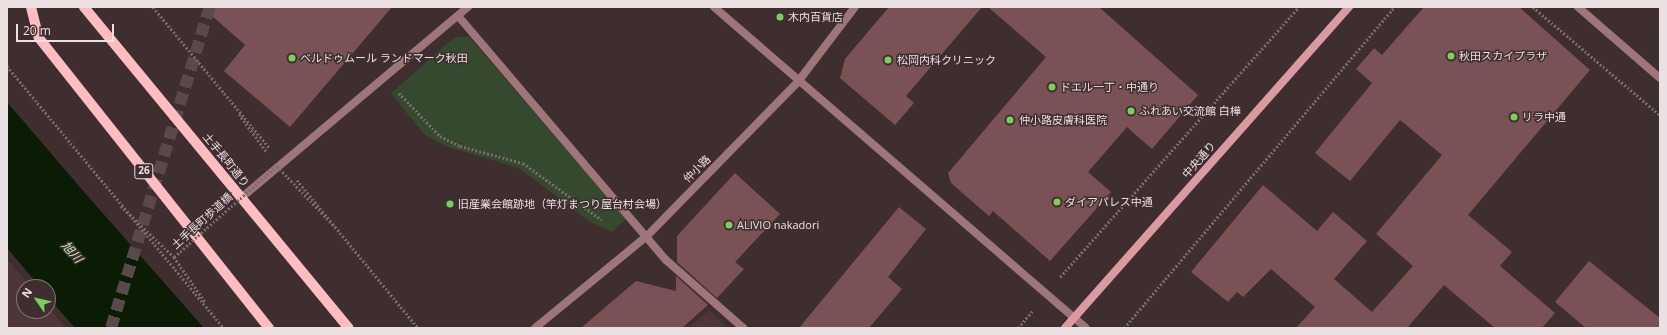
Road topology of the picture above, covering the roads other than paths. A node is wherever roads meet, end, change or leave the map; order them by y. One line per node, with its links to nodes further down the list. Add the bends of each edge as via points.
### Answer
1 (31, 7): 14 (main road, 26, via 39,38)
2 (84, 7): 11 (main road, 土手長町通り)
3 (468, 7): 8 (street)
4 (714, 7): 10 (street)
5 (855, 7): 10 (street, 仲小路)
6 (1349, 7): 13 (street, 中央通り)
7 (1578, 7): 9 (street)
8 (458, 17): 11 (street); 12 (street)
9 (1660, 78)
10 (798, 83): 12 (street, 仲小路); 13 (street)
11 (241, 198): 15 (main road, 土手長町通り)
12 (646, 236): 16 (street, 仲小路); 17 (street, via 666,260)
13 (1074, 318): 18 (street, 中央通り); 19 (street)
14 (269, 328)
15 (349, 328)
16 (535, 328)
17 (744, 328)
18 (1065, 328)
19 (1086, 328)

